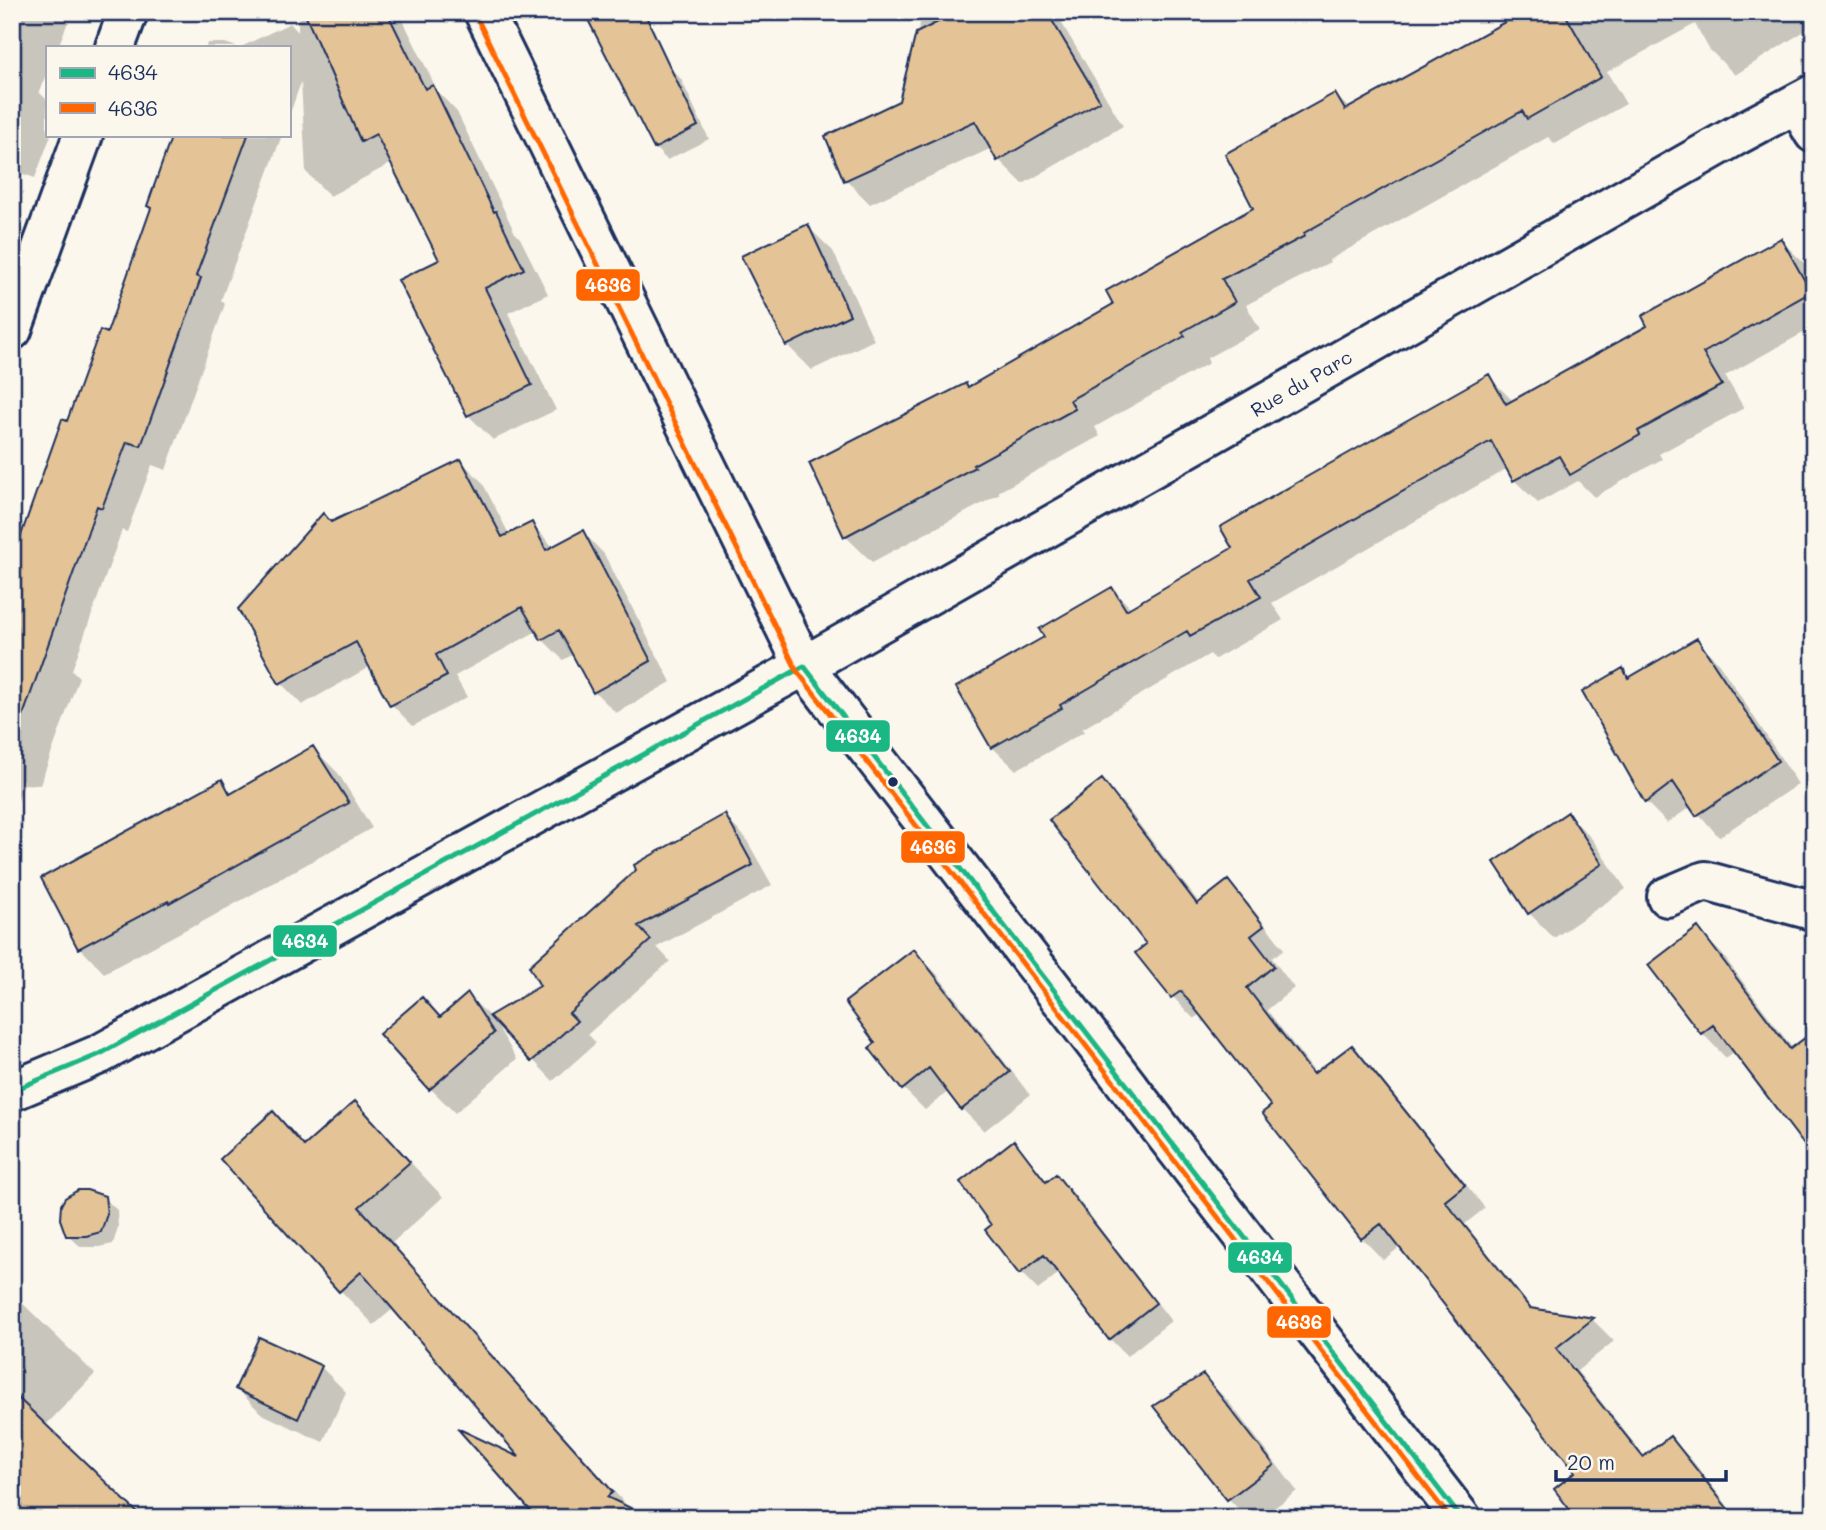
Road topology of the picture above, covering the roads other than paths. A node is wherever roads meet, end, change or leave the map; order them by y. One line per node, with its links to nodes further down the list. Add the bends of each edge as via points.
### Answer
1 (128, 12): 3 (street)
2 (484, 12): 7 (street)
3 (115, 46)
4 (1808, 110): 7 (street, Rue du Parc, via 1725,142)
5 (83, 136): 6 (street)
6 (12, 330)
7 (804, 666): 10 (street, Rue du Parc, via 100,1054); 11 (street)
8 (1667, 897): 9 (street, via 1705,881)
9 (1812, 911)
10 (12, 1091)
11 (1461, 1518)

